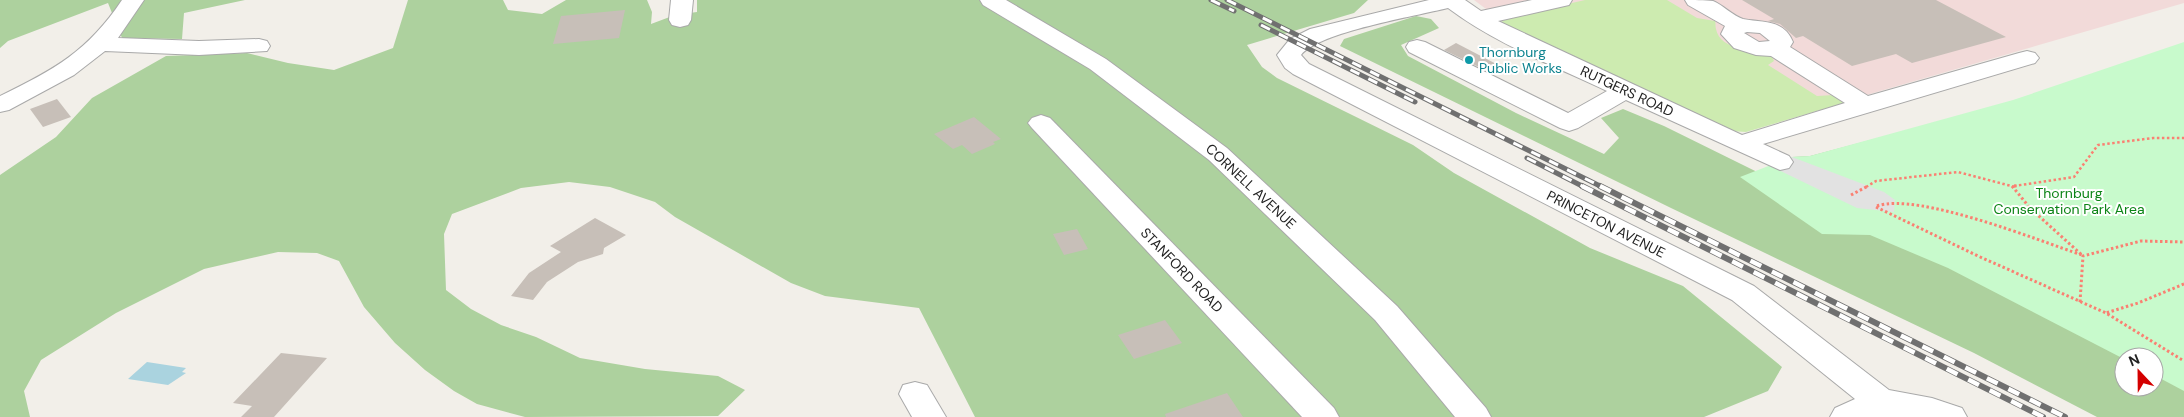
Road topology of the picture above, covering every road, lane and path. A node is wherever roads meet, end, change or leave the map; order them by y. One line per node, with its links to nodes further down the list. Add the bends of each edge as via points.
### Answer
1 (133, 0): 7 (street)
2 (991, 0): 28 (street, CORNELL AVENUE, via 1098,64 1218,154 1386,313)
3 (1561, 0): 6 (street)
4 (1696, 0): 13 (street, via 1740,26 1732,34 1739,41 1753,47 1775,48)
5 (1452, 1): 6 (street, RUTGERS ROAD); 26 (street, PRINCETON AVENUE, via 1318,34 1292,49 1289,55 1292,63 1301,69 1743,293)
6 (1477, 19): 11 (street, RUTGERS ROAD)
7 (100, 44): 8 (street); 12 (street, via 39,86)
8 (259, 46)
9 (1416, 48): 11 (street, via 1569,123)
10 (2027, 58): 13 (street)
11 (1626, 90): 16 (street, RUTGERS ROAD)
12 (0, 105)
13 (1865, 105): 16 (street)
14 (1041, 123): 27 (street, STANFORD ROAD)
15 (2184, 138): 18 (path, via 2098,145 2074,177)
16 (1741, 144): 17 (street, RUTGERS ROAD)
17 (1780, 162)
18 (2014, 186): 19 (path, via 1958,172 1876,181); 21 (path, via 2030,208)
19 (1851, 195)
20 (2184, 242): 21 (path, via 2141,241)
21 (2083, 256): 23 (path); 23 (path, via 1993,225 1921,205 1889,202 1876,207)
22 (2184, 284): 24 (path)
23 (2080, 302): 24 (path)
24 (2106, 313): 25 (path)
25 (2184, 361)
26 (1890, 409): 29 (street); 30 (street, via 1932,411)
27 (1322, 417)
28 (1474, 417)
29 (1847, 417)
30 (1950, 417)

